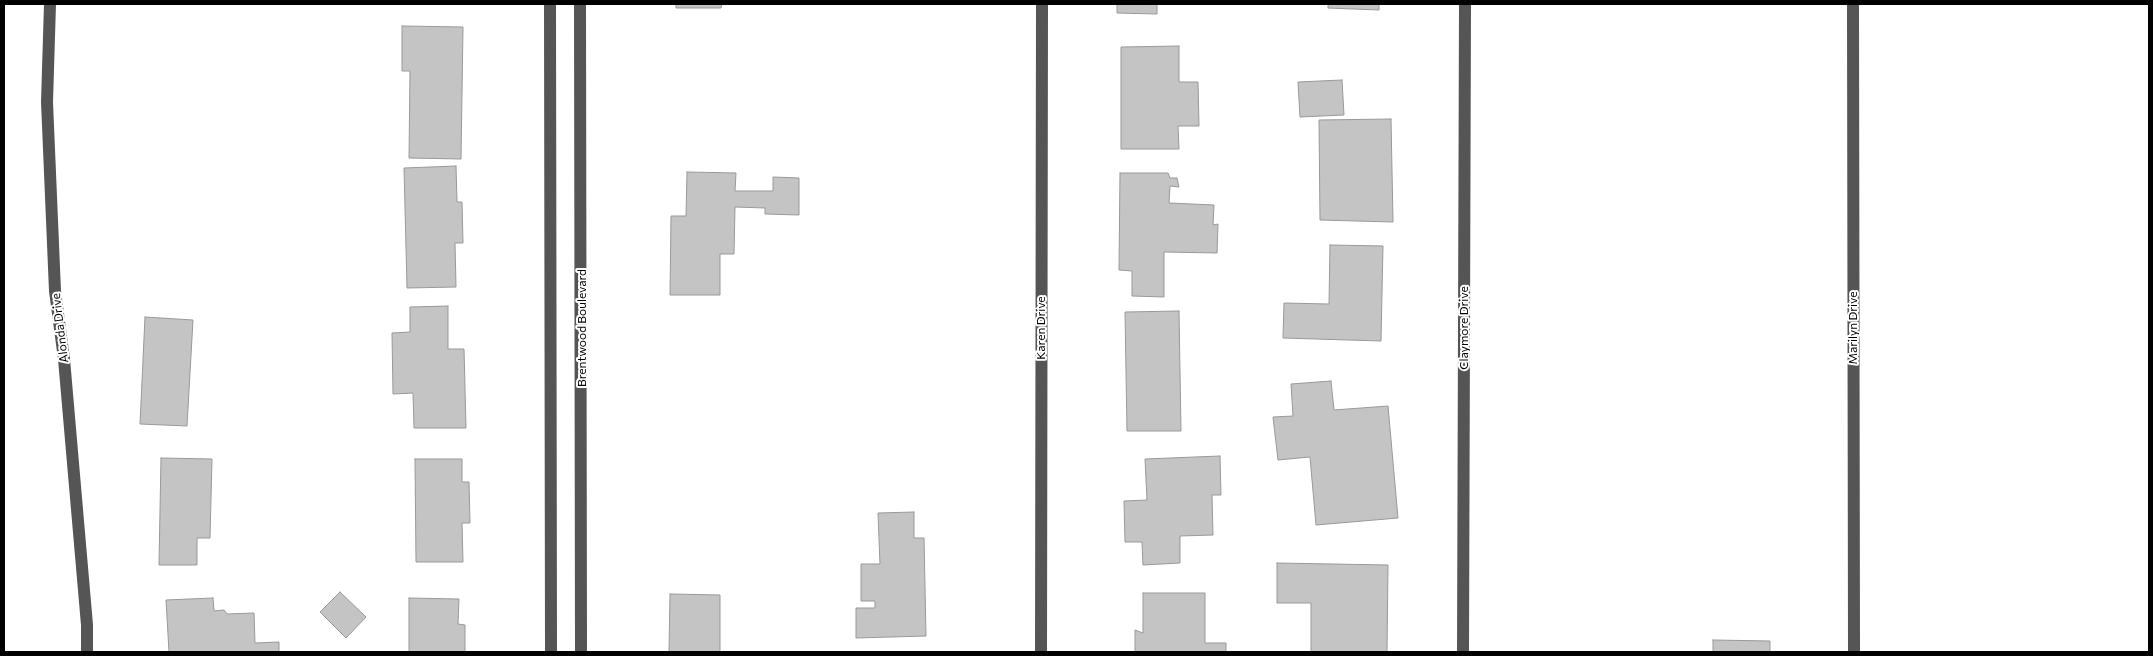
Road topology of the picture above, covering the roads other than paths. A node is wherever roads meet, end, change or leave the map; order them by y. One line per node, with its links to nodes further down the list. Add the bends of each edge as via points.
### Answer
1 (50, 4): 7 (street, Alonda Drive, via 47,102 55,292 66,379)
2 (550, 4): 8 (street)
3 (580, 4): 9 (street, Brentwood Boulevard)
4 (1042, 4): 10 (street, Karen Drive)
5 (1465, 4): 11 (street, Claymore Drive)
6 (1853, 4): 12 (street, Marilyn Drive)
7 (87, 652)
8 (551, 652)
9 (581, 652)
10 (1040, 652)
11 (1463, 652)
12 (1854, 652)

